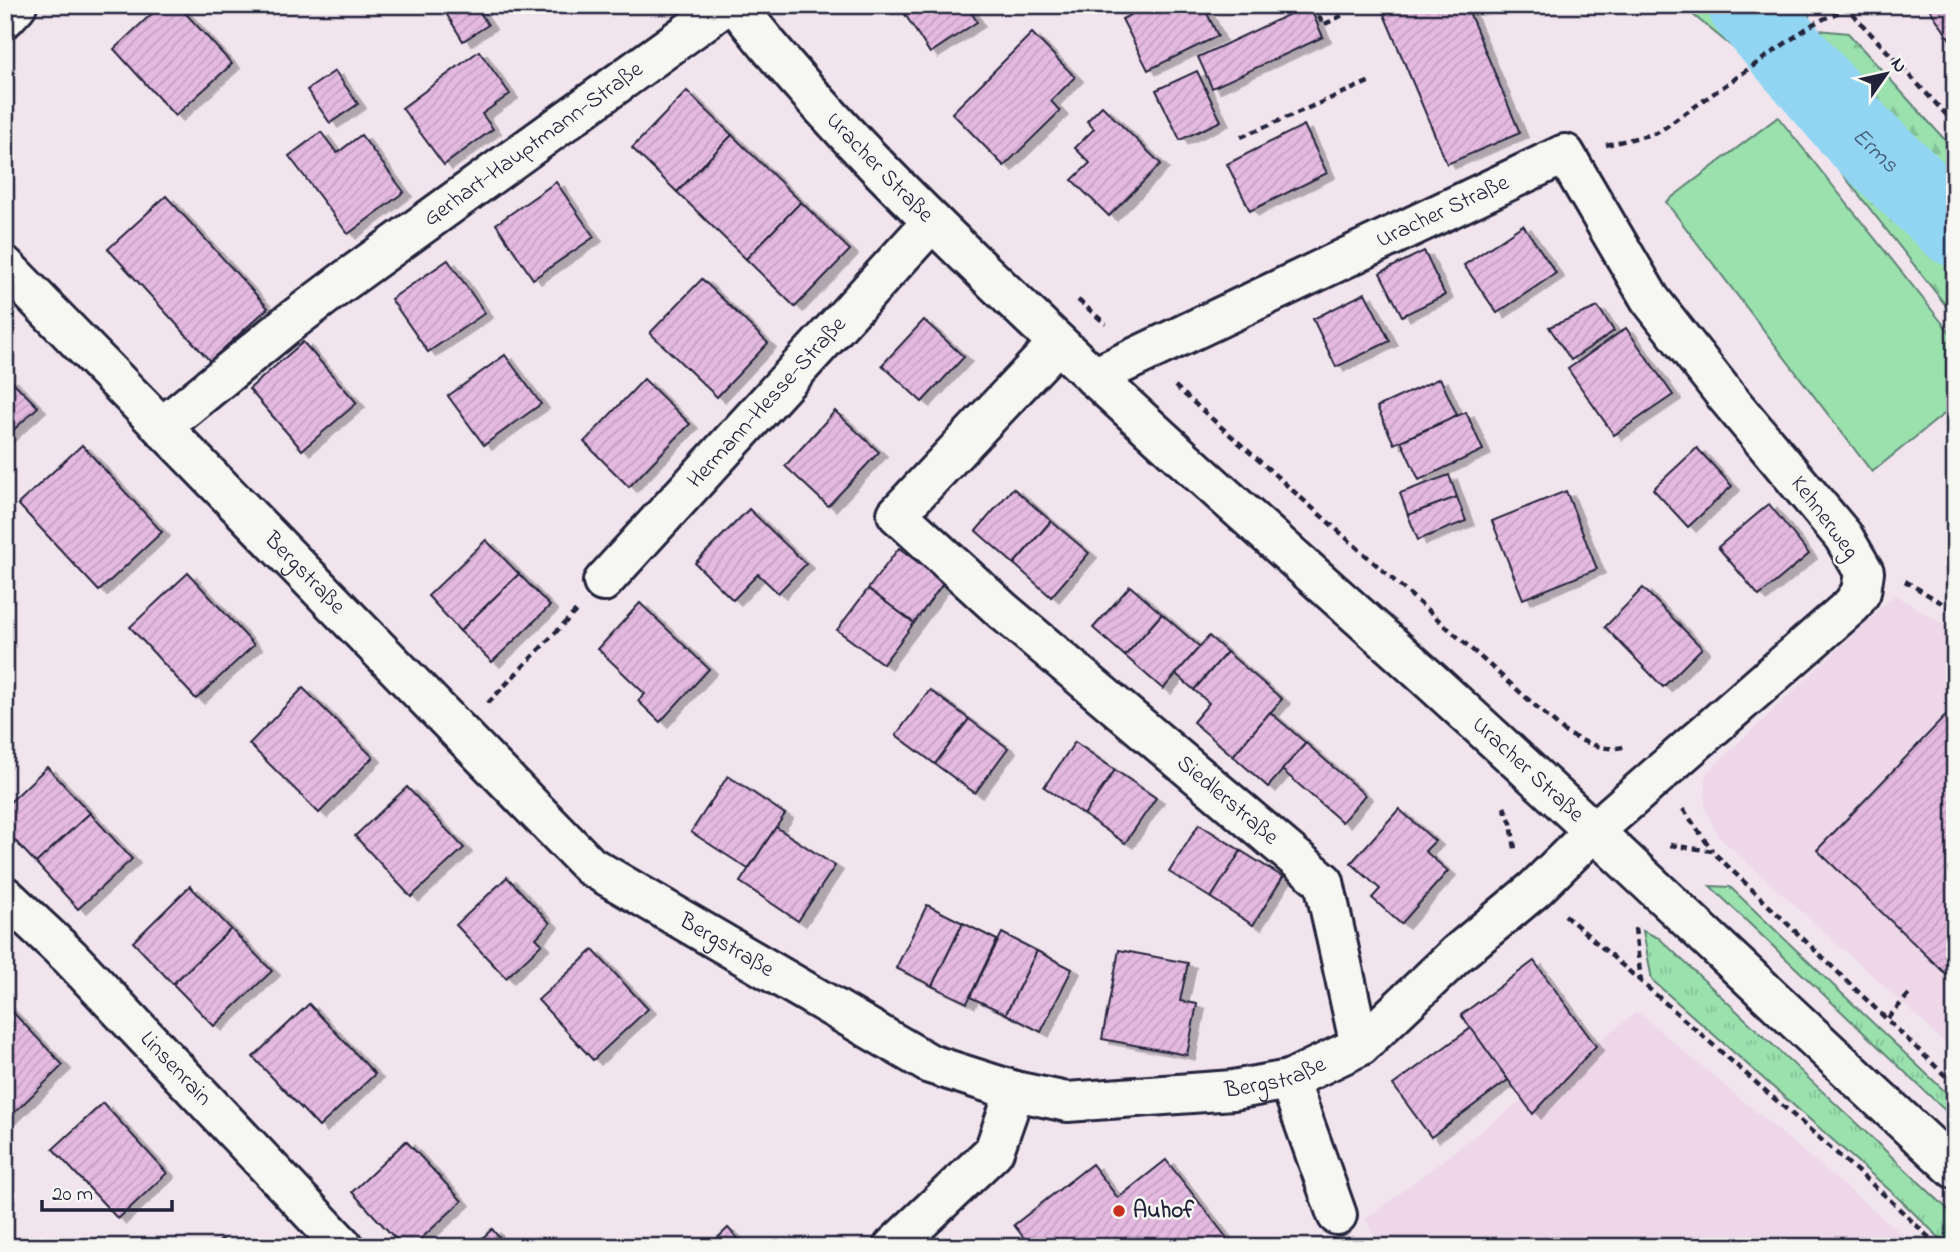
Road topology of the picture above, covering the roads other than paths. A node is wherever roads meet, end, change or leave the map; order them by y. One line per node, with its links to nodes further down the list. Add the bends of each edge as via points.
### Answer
1 (17, 5): 4 (street)
2 (726, 5): 10 (street, Gerhart-Hauptmann-Straße, via 343,282)
3 (736, 5): 6 (street, Uracher Straße, via 834,122)
4 (5, 18)
5 (1564, 154): 9 (street, Uracher Straße); 12 (street, Kehnerweg, via 1650,299 1843,536 1864,572 1861,592 1852,605)
6 (932, 222): 8 (street, Uracher Straße); 11 (street, Hermann-Hesse-Straße)
7 (5, 266): 10 (street, Bergstraße)
8 (1058, 343): 9 (street, Uracher Straße); 14 (street, Siedlerstraße, via 897,514 1002,610 1324,882)
9 (1094, 377): 12 (street, Uracher Straße, via 1505,747)
10 (162, 427): 16 (street, Bergstraße, via 590,866 930,1064)
11 (603, 582)
12 (1593, 832): 14 (street, Bergstraße); 17 (street, Uracher Straße)
13 (5, 896): 19 (street, Linsenrain, via 70,957)
14 (1360, 1046): 15 (street, Bergstraße)
15 (1289, 1080): 16 (street, Bergstraße, via 1233,1090 1067,1102); 18 (street)
16 (1014, 1091): 20 (street, via 994,1151)
17 (1955, 1169)
18 (1337, 1215)
19 (344, 1247)
20 (893, 1247)

